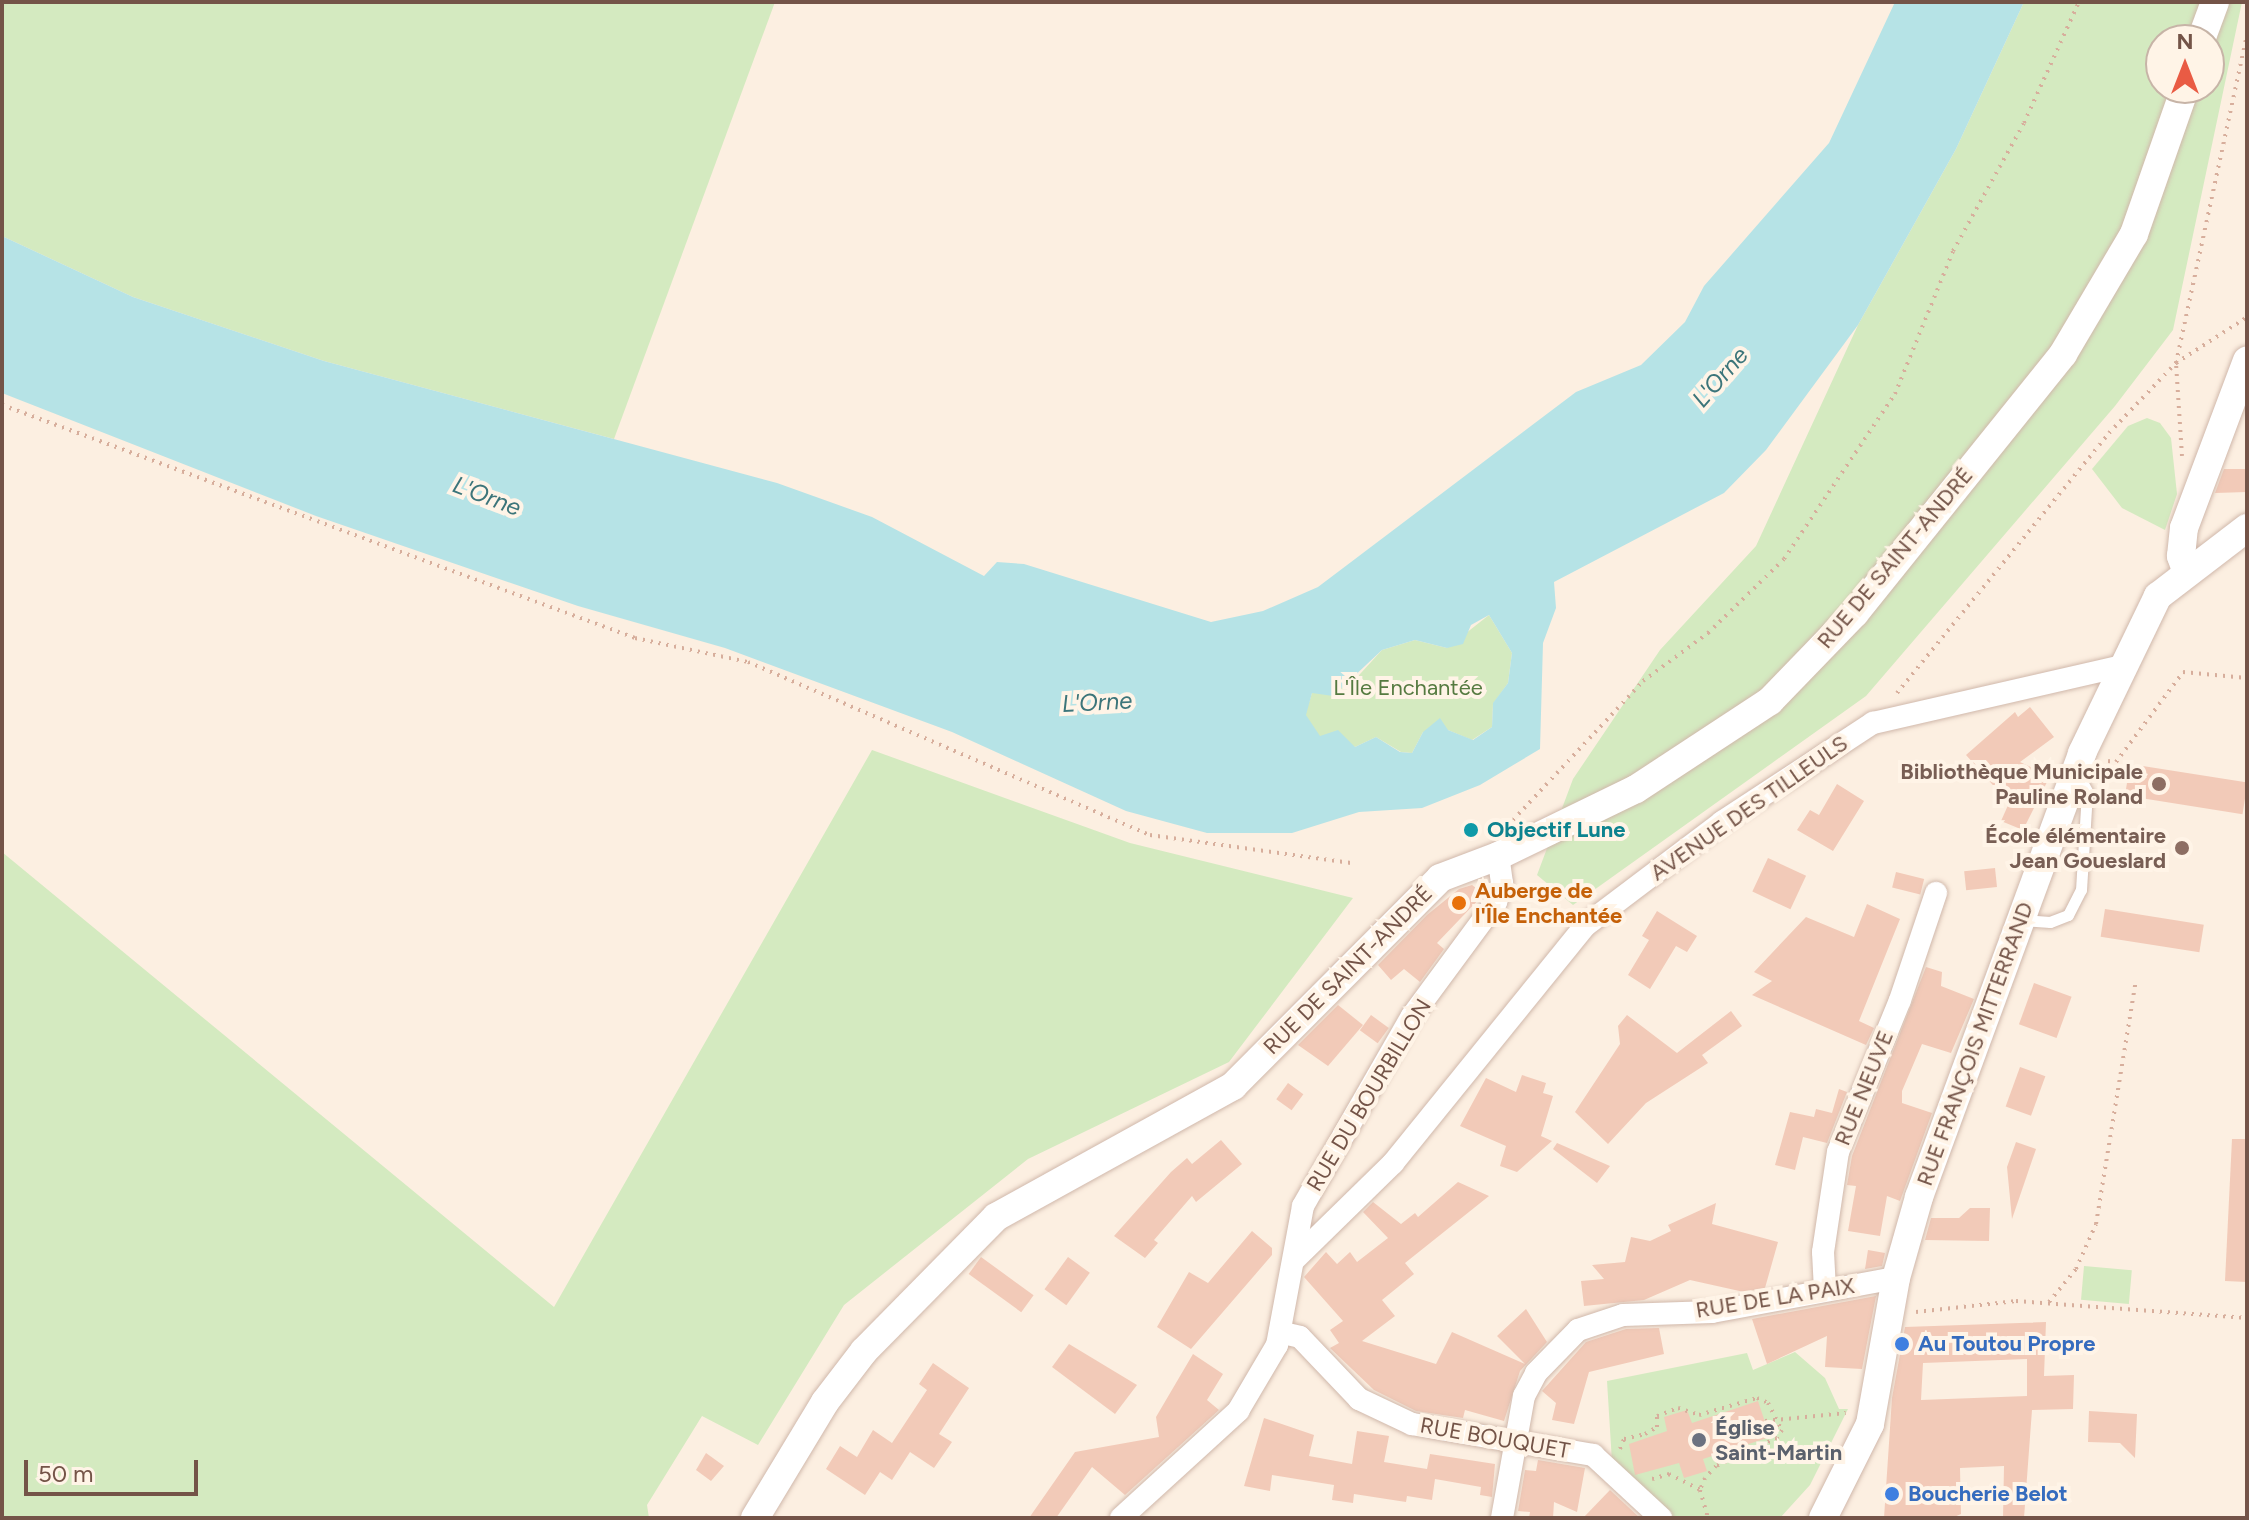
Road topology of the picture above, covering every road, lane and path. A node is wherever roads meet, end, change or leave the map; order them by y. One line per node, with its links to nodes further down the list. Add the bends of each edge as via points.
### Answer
1 (2079, 2): 18 (path, via 2024,123 1953,251 1895,394 1784,559 1708,633 1643,681 1582,741 1516,814)
2 (2215, 2): 3 (street)
3 (2207, 24)
4 (2247, 34): 8 (path)
5 (2179, 104): 18 (street, RUE DE SAINT-ANDRÉ, via 2134,234 2063,354 1855,613 1770,701 1636,789)
6 (2247, 317): 8 (path)
7 (2247, 360): 12 (street, via 2184,528 2181,556)
8 (2176, 363): 10 (path); 15 (path, via 2109,433)
9 (2, 405): 19 (path, via 635,638 748,662 1150,835)
10 (2184, 467)
11 (2247, 528): 12 (street, RUE FRANÇOIS MITTERRAND)
12 (2186, 570): 13 (street, RUE FRANÇOIS MITTERRAND, via 2158,596)
13 (2122, 666): 15 (street, AVENUE DES TILLEULS); 17 (street, RUE FRANÇOIS MITTERRAND)
14 (2247, 678): 16 (path, via 2183,672 2116,762)
15 (1873, 723): 23 (street, AVENUE DES TILLEULS, via 1722,822 1586,925 1393,1163)
16 (2108, 761)
17 (2076, 770): 21 (street, RUE FRANÇOIS MITTERRAND); 21 (lane, via 2087,791 2081,890 2068,915 2050,922)
18 (1498, 856): 23 (street, RUE DU BOURBILLON, via 1502,883 1496,902 1412,1016 1303,1206); 37 (street, RUE DE SAINT-ANDRÉ, via 1440,878 1411,902 1233,1086 996,1217 954,1254 854,1364)
19 (1351, 863)
20 (1936, 893): 25 (street, RUE NEUVE, via 1900,1000 1838,1152 1823,1252)
21 (2021, 920): 24 (street, RUE FRANÇOIS MITTERRAND, via 1919,1197)
22 (2136, 979): 26 (path, via 2096,1224 2076,1269)
23 (1294, 1260): 29 (street, RUE DU BOURBILLON)
24 (1896, 1278): 25 (street, RUE DE LA PAIX); 42 (street, RUE FRANÇOIS MITTERRAND, via 1875,1410)
25 (1825, 1290): 33 (street, RUE DE LA PAIX, via 1712,1312 1623,1315 1578,1330 1536,1373)
26 (2049, 1302): 27 (path); 28 (path)
27 (1908, 1312)
28 (2247, 1318)
29 (1283, 1333): 33 (street, RUE BOUQUET, via 1300,1337 1359,1399 1412,1424); 38 (street, via 1238,1411)
30 (1857, 1416): 31 (path)
31 (1779, 1420): 32 (path); 34 (path, via 1768,1403 1757,1398 1699,1415 1678,1408 1657,1416 1657,1427 1645,1434 1624,1439); 36 (path, via 1777,1438 1716,1466)
32 (1765, 1421)
33 (1513, 1440): 39 (street, RUE DE LA PAIX); 40 (street, RUE BOUQUET, via 1593,1455)
34 (1622, 1455)
35 (1641, 1482): 36 (path, via 1669,1474)
36 (1700, 1490): 41 (path)
37 (755, 1518)
38 (1121, 1518)
39 (1502, 1518)
40 (1661, 1518)
41 (1708, 1518)
42 (1823, 1518)

